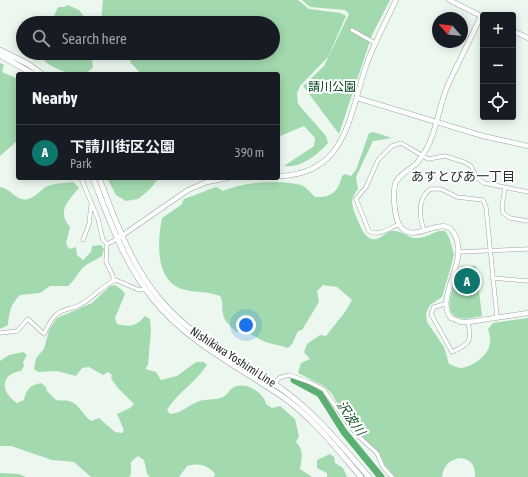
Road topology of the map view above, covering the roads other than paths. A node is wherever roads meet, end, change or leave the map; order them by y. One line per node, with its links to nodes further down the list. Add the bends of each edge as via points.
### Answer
1 (396, 0): 8 (street)
2 (449, 0): 3 (street)
3 (480, 15)
4 (480, 20): 16 (street, via 447,88)
5 (352, 30): 8 (street)
6 (516, 32): 7 (street)
7 (528, 38)
8 (375, 43): 15 (street)
9 (0, 50): 11 (main road)
10 (0, 55): 13 (main road)
11 (16, 58)
12 (20, 60): 14 (main road)
13 (29, 72)
14 (39, 72)
15 (357, 98): 16 (street); 19 (street, via 343,138 329,157 306,172)
16 (436, 122): 17 (street); 18 (street)
17 (528, 146)
18 (422, 155): 24 (street, via 432,159 445,156 464,162 471,166 481,182); 28 (street, via 395,184); 28 (street, via 402,143 392,146 378,160 366,187 356,199 369,231 373,234)
19 (280, 176)
20 (82, 180): 26 (street)
21 (94, 180): 31 (main road, Nishikiwa Yoshimi Line)
22 (100, 180): 30 (main road, Nishikiwa Yoshimi Line)
23 (218, 180): 30 (street, via 188,190)
24 (505, 188): 25 (street); 27 (street, via 503,213 510,218)
25 (528, 192)
26 (91, 205): 32 (street, via 89,224); 33 (street, via 98,219 103,240)
27 (528, 221)
28 (399, 224): 29 (street, via 410,233)
29 (424, 230): 35 (street, via 419,210 430,189 441,189 458,197 480,199 486,207); 36 (street, via 440,225 449,228 455,236)
30 (122, 235): 31 (street); 46 (main road, Nishikiwa Yoshimi Line, via 150,286 180,320 204,340)
31 (117, 239): 33 (street); 40 (main road, Nishikiwa Yoshimi Line, via 126,259)
32 (83, 240)
33 (107, 244): 38 (street, via 106,262)
34 (528, 249): 35 (street)
35 (490, 251): 36 (street); 37 (street)
36 (459, 252): 41 (street, via 458,264)
37 (492, 278): 39 (street); 43 (street)
38 (113, 281): 40 (street, via 138,290); 45 (street, via 89,299 56,315 44,334 28,319 18,331)
39 (528, 281)
40 (146, 289): 47 (main road, Nishikiwa Yoshimi Line, via 189,335 298,408)
41 (445, 304): 44 (street, via 451,318); 44 (street, via 434,307 431,314 452,352 470,340)
42 (528, 313): 43 (street)
43 (497, 317): 44 (street)
44 (468, 322)
45 (0, 333)
46 (275, 384): 48 (main road, Nishikiwa Yoshimi Line, via 306,409); 49 (street, via 279,378 289,375 323,389 356,434 377,453 383,467)
47 (361, 477)
48 (369, 477)
49 (392, 477)

